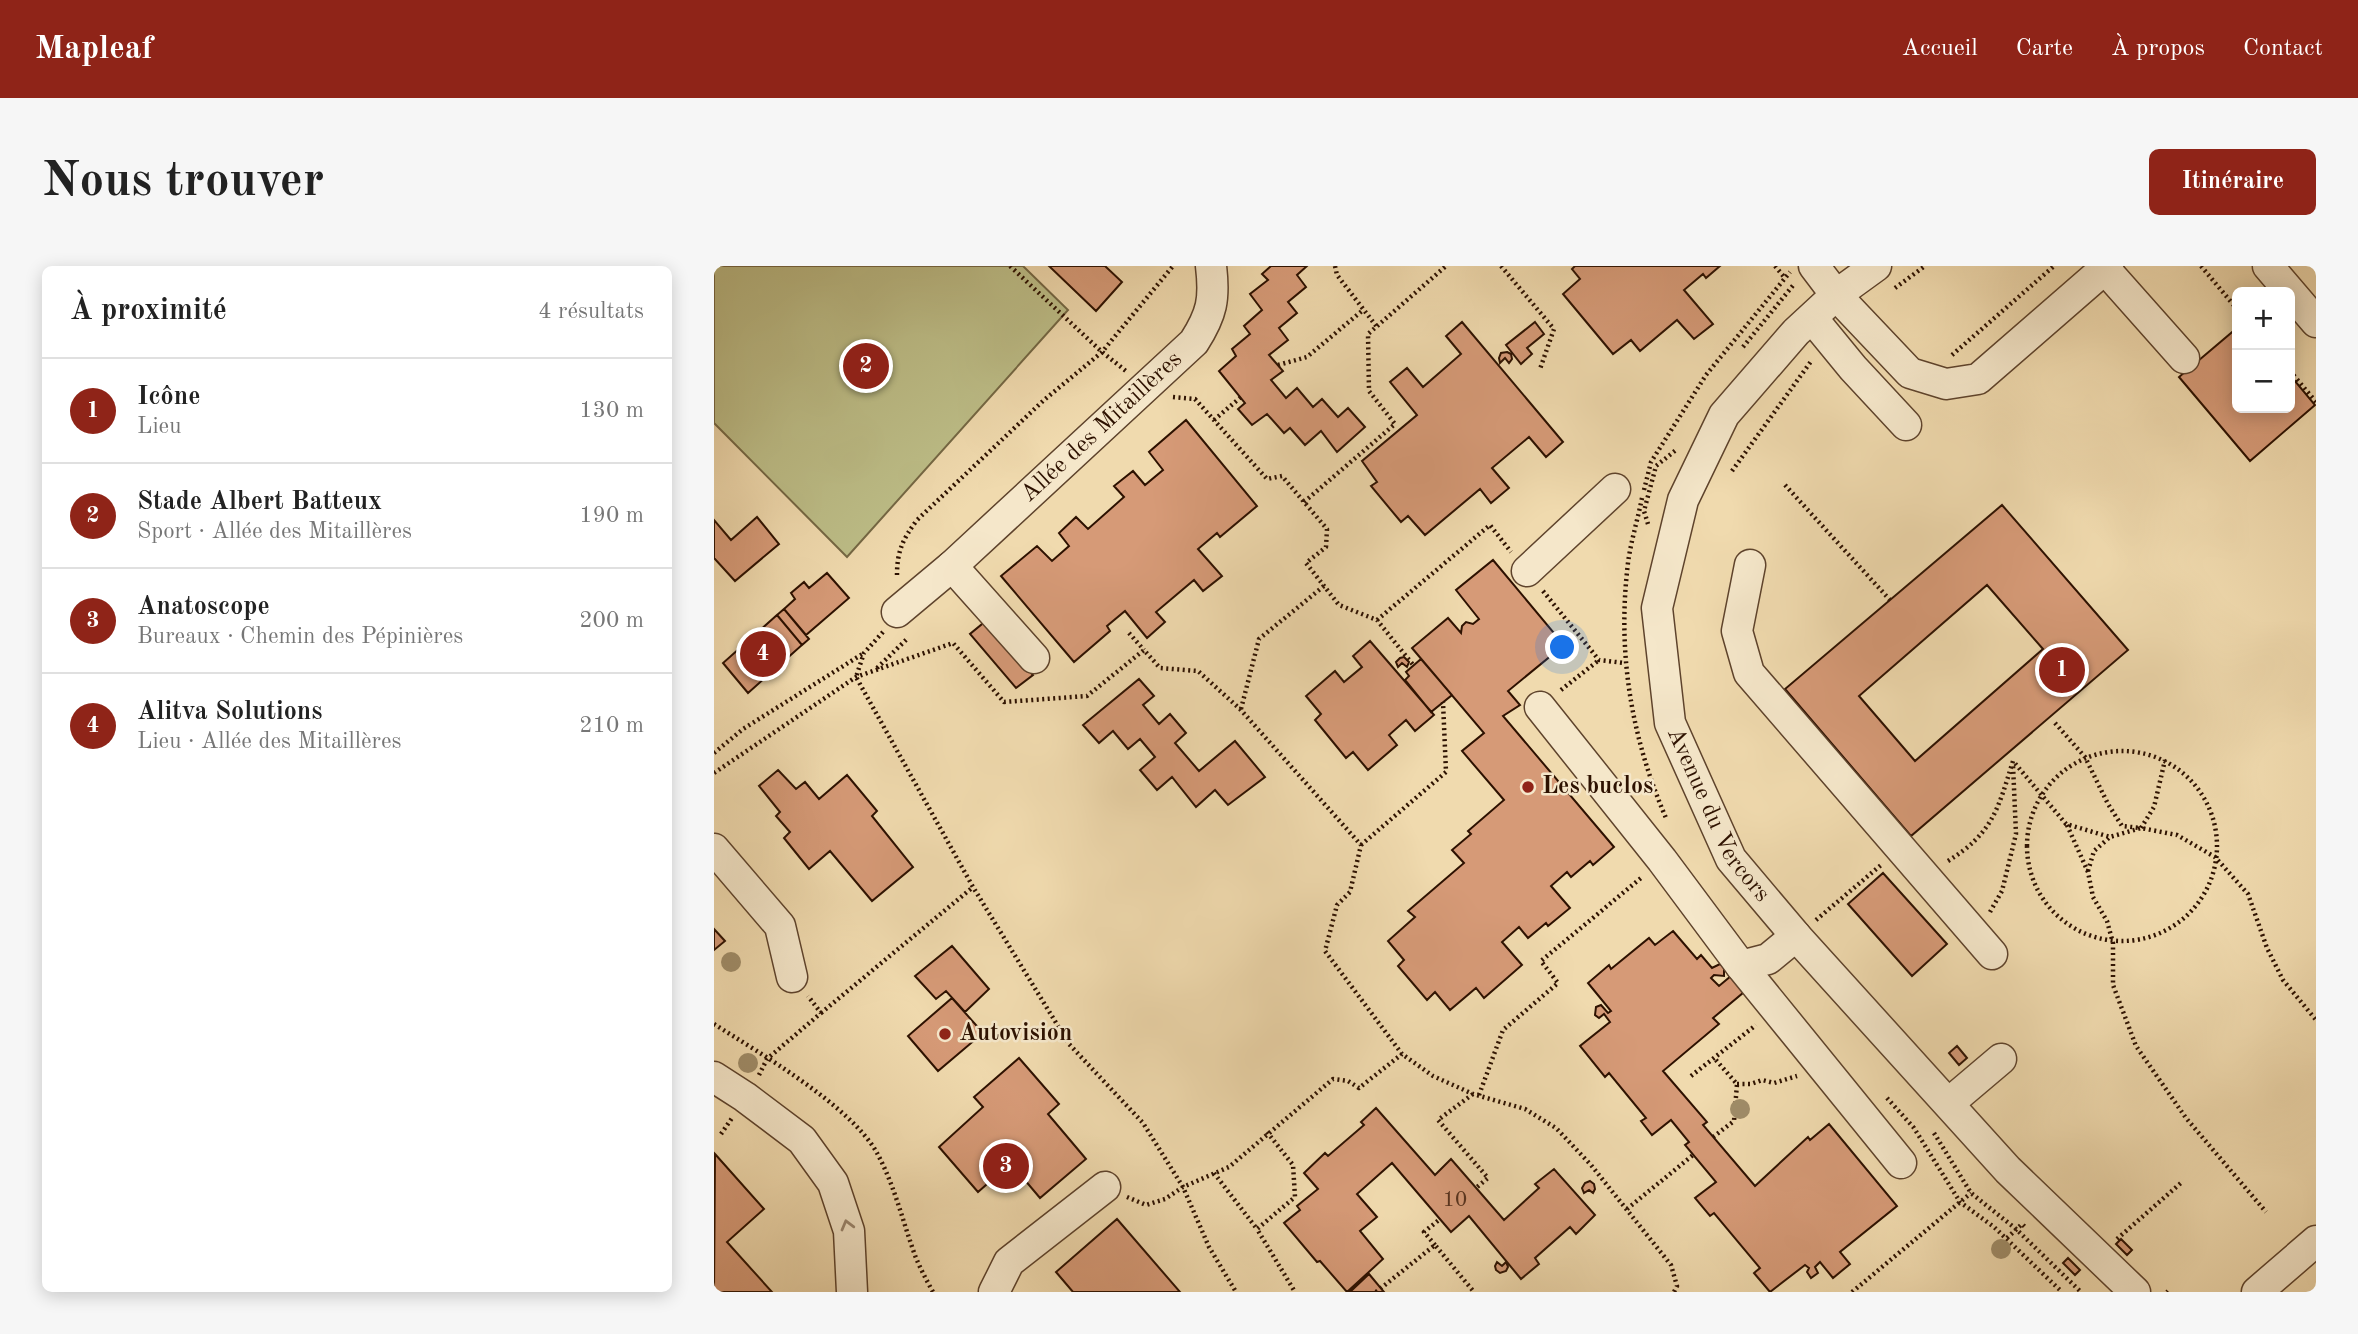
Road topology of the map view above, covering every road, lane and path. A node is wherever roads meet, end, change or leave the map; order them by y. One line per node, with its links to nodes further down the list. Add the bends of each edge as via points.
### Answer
1 (1010, 266): 24 (path)
2 (1173, 266): 24 (path)
3 (1211, 266): 31 (street, Allée des Mitaillères, via 1208,319 1194,342)
4 (1335, 266): 18 (path)
5 (1446, 266): 21 (path)
6 (1501, 266): 29 (path, via 1554,329)
7 (1775, 266): 15 (path)
8 (1795, 266): 15 (path)
9 (1876, 266): 16 (street, Avenue du Vercors)
10 (2054, 266): 26 (path)
11 (2201, 266): 17 (path)
12 (2268, 266): 20 (street)
13 (2107, 268): 16 (street, via 1978,379 1946,384 1910,373); 27 (street)
14 (1807, 271): 16 (street); 23 (path)
15 (1785, 278): 22 (path)
16 (1836, 295): 19 (street, Avenue du Vercors)
17 (2232, 303)
18 (1363, 310): 21 (path); 28 (path, via 1307,357)
19 (1812, 318): 35 (street); 77 (street, Avenue du Vercors, via 1724,415 1683,500 1657,608 1670,723 1731,859)
20 (2316, 322)
21 (1377, 327): 39 (path, via 1368,334 1369,391 1395,424)
22 (1743, 328): 23 (path); 53 (path, via 1706,375 1651,462 1627,571)
23 (1745, 345): 25 (path)
24 (1102, 352): 31 (path); 46 (path, via 917,520 902,540 897,562)
25 (1739, 352)
26 (1950, 356)
27 (2184, 358)
28 (1278, 365)
29 (1540, 369)
30 (2295, 377): 33 (path)
31 (1146, 385): 34 (path, via 1170,396 1195,399); 42 (street, Allée des Mitaillères)
32 (1241, 397): 34 (path)
33 (2316, 402)
34 (1214, 420): 39 (path, via 1267,479 1282,476)
35 (1906, 425)
36 (1681, 440): 40 (path, via 1656,466 1644,511)
37 (1786, 485): 45 (path)
38 (1615, 489): 43 (street)
39 (1304, 502): 44 (path, via 1327,529 1326,547 1307,563)
40 (1649, 528)
41 (1750, 565): 74 (street, via 1737,631 1749,673)
42 (952, 566): 46 (street, Allée des Mitaillères); 51 (street)
43 (1527, 571): 47 (path, via 1490,525); 52 (path)
44 (1324, 586): 47 (path, via 1339,605); 58 (path, via 1259,639)
45 (1890, 600)
46 (897, 612): 50 (path)
47 (1377, 620): 54 (path)
48 (1129, 633): 49 (path)
49 (1144, 650): 55 (path, via 1087,696 1004,702 953,643); 58 (path, via 1160,668 1198,671)
50 (864, 653): 55 (path); 60 (path, via 743,729)
51 (1034, 658)
52 (1599, 660): 53 (path); 57 (path)
53 (1624, 663): 67 (path, via 1634,727)
54 (1414, 666)
55 (856, 677): 64 (path); 76 (path)
56 (1443, 702): 70 (path, via 1446,772)
57 (1540, 707): 73 (street)
58 (1240, 709): 70 (path)
59 (2055, 723): 61 (path)
60 (714, 753)
61 (2085, 757): 62 (path, via 2128,748); 65 (path, via 2056,775); 68 (path, via 2122,826)
62 (2165, 760): 68 (path, via 2154,807); 72 (path, via 2195,779 2214,818)
63 (2013, 761): 65 (path); 74 (path, via 1998,809 1977,840 1949,860); 79 (path, via 2016,834 2002,891 1982,927)
64 (714, 773)
65 (2040, 796): 66 (path); 78 (path, via 2026,829 2028,871 2048,911 2076,930)
66 (2066, 824): 69 (path); 75 (path)
67 (1671, 826)
68 (2141, 828): 69 (path); 72 (path, via 2177,835)
69 (2110, 837): 75 (path, via 2094,851)
70 (1361, 845): 86 (path, via 1350,892 1337,905 1325,951)
71 (714, 849): 81 (street, via 780,926)
72 (2215, 857): 78 (path, via 2206,894 2177,925 2144,939); 84 (path, via 2248,894 2283,980)
73 (1662, 860): 80 (street); 95 (path, via 1541,961 1559,983 1503,1030)
74 (1916, 868): 77 (path, via 1888,870 1883,863); 79 (street)
75 (2088, 872): 78 (path, via 2093,897)
76 (973, 887): 83 (path); 105 (path, via 1069,1044 1143,1123)
77 (1804, 929): 80 (street, via 1768,959); 96 (street, Avenue du Vercors)
78 (2113, 943): 110 (path, via 2113,985 2136,1046 2186,1118)
79 (1992, 954)
80 (1741, 966): 82 (street)
81 (792, 977): 83 (path)
82 (1775, 1009): 88 (path); 101 (street)
83 (821, 1013): 87 (path)
84 (2316, 1020)
85 (714, 1024): 87 (path)
86 (1402, 1054): 95 (path, via 1433,1076); 98 (path, via 1359,1088 1333,1079)
87 (767, 1059): 120 (path, via 852,1120 877,1152 902,1210 916,1259)
88 (1715, 1059): 91 (path); 93 (path)
89 (2001, 1059): 96 (street)
90 (1808, 1073): 93 (path, via 1774,1083)
91 (1691, 1076)
92 (714, 1077): 119 (street, one-way to 92, via 849,1231 833,1183 802,1140)
93 (1737, 1084): 99 (path, via 1734,1121)
94 (1879, 1089): 108 (path, via 1914,1128)
95 (1476, 1095): 106 (path, via 1438,1121 1488,1178); 109 (path, via 1525,1109 1556,1128)
96 (1949, 1103): 130 (street, Avenue du Vercors, via 2008,1170)
97 (1932, 1129): 107 (path)
98 (1267, 1132): 102 (path, via 1229,1167); 114 (path, via 1293,1165 1295,1197)
99 (1713, 1137)
100 (1693, 1155): 109 (path)
101 (1901, 1163)
102 (1214, 1173): 105 (path); 114 (path)
103 (2182, 1182): 112 (path)
104 (1105, 1187): 105 (path, via 1146,1205); 121 (street, via 1009,1262)
105 (1183, 1187): 122 (path, via 1209,1247)
106 (1476, 1188)
107 (1971, 1193): 108 (path); 113 (path)
108 (1959, 1202): 116 (path); 127 (path)
109 (1628, 1209): 126 (path, via 1671,1265 1677,1286)
110 (2266, 1212)
111 (1440, 1219): 118 (path, via 1424,1232)
112 (2131, 1228)
113 (2016, 1229): 115 (path, via 2022,1224); 116 (path); 129 (path)
114 (1257, 1230): 123 (path)
115 (2030, 1231)
116 (2007, 1238): 128 (path)
117 (2316, 1241): 131 (street)
118 (1435, 1245): 124 (path); 125 (path)
119 (852, 1292)
120 (933, 1292)
121 (995, 1292)
122 (1236, 1292)
123 (1294, 1292)
124 (1376, 1292)
125 (1474, 1292)
126 (1674, 1292)
127 (1852, 1292)
128 (2062, 1292)
129 (2081, 1292)
130 (2135, 1292)
131 (2257, 1292)

